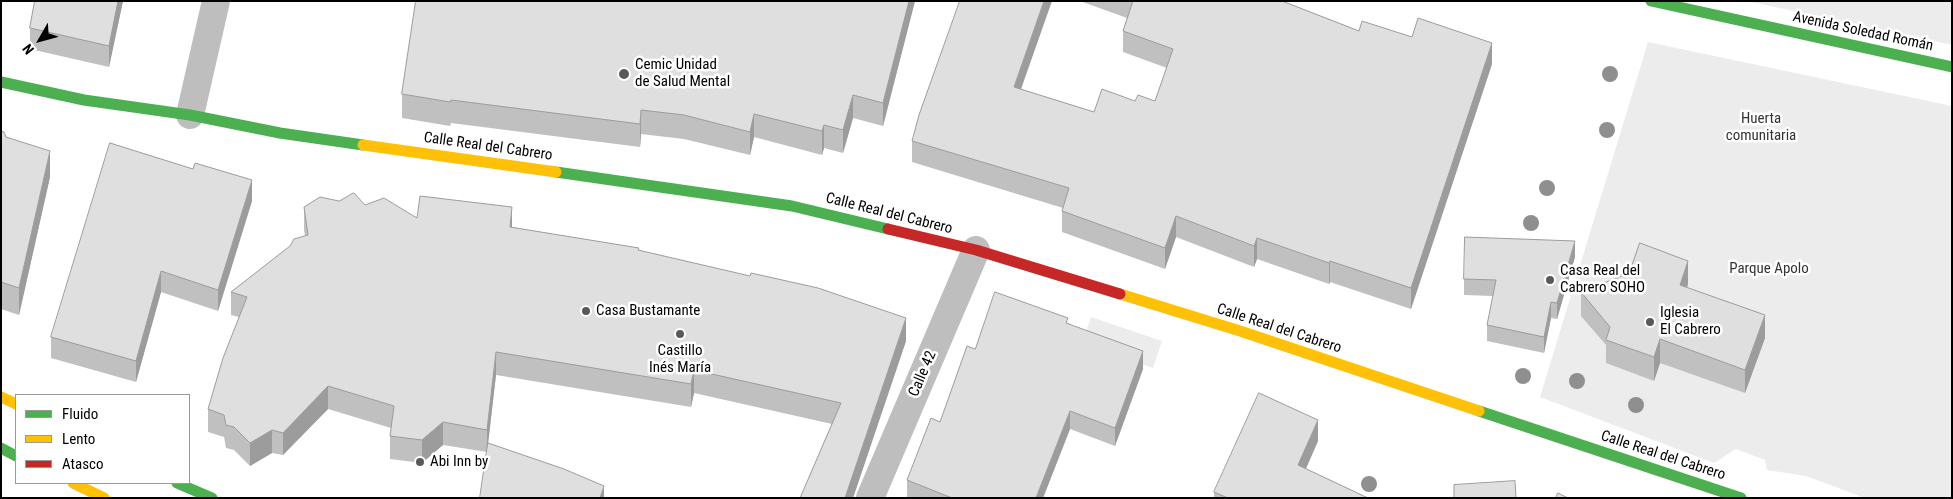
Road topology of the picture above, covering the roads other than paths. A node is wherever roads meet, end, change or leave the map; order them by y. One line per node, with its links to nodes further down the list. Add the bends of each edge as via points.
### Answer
1 (216, 1): 5 (street)
2 (1651, 1): 3 (main road, Avenida Soledad Román)
3 (1952, 67)
4 (1, 82): 5 (main road, Calle Real del Cabrero, via 92,102)
5 (190, 116): 6 (main road, Calle Real del Cabrero, via 280,133 792,206)
6 (976, 250): 15 (street, Calle 42); 16 (main road, Calle Real del Cabrero, via 1240,331)
7 (1, 397): 8 (main road)
8 (15, 404)
9 (1, 448): 10 (main road)
10 (15, 455)
11 (75, 484): 13 (main road)
12 (179, 484): 14 (main road)
13 (104, 498)
14 (212, 498)
15 (870, 498)
16 (1741, 498)

